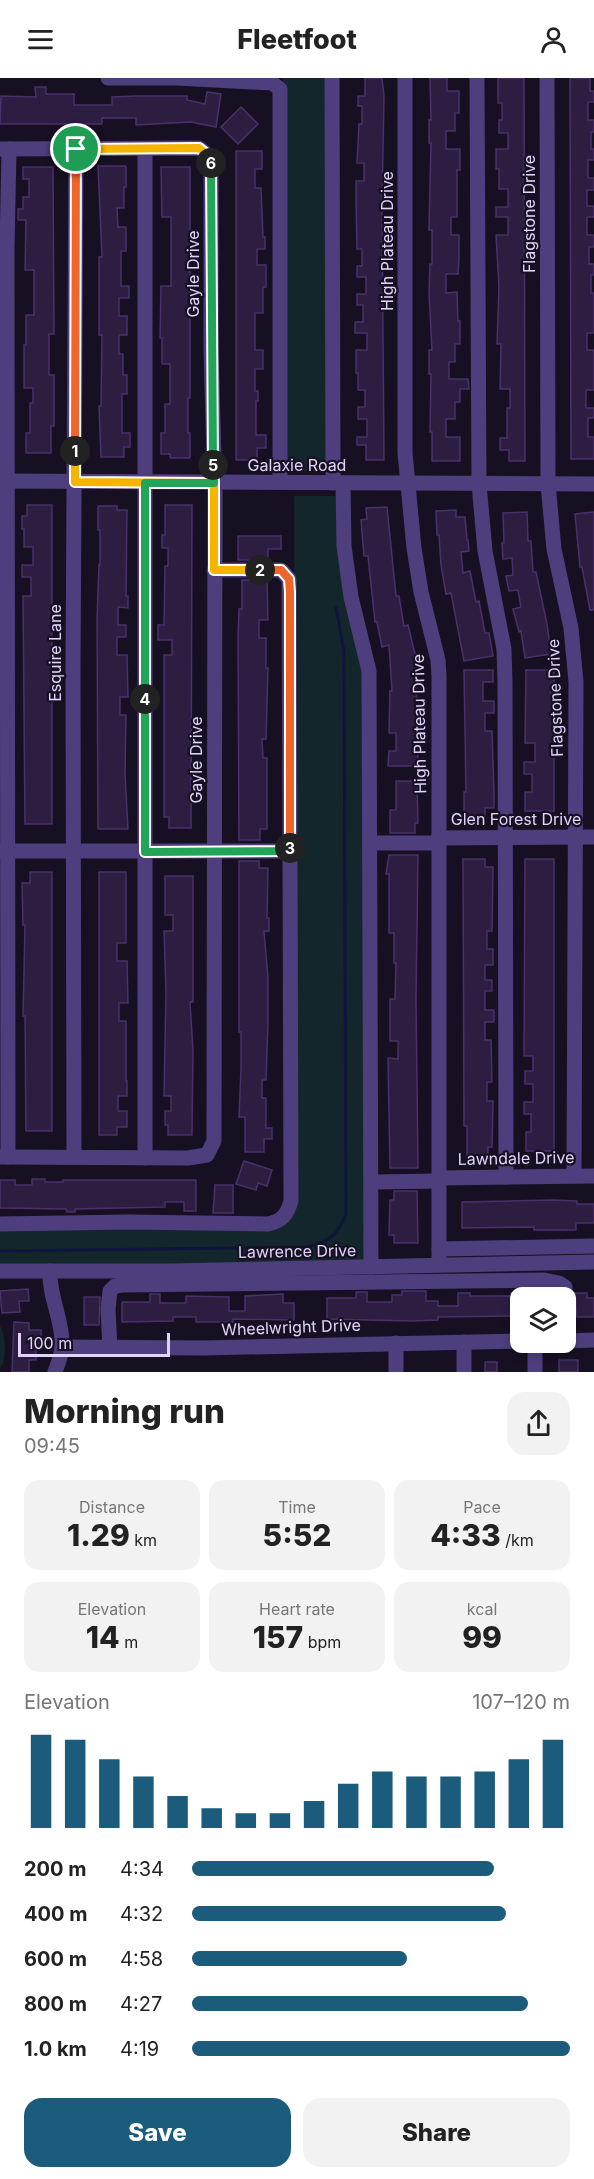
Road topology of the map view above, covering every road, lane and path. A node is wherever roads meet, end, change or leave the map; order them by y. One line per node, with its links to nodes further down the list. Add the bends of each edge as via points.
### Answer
1 (108, 78): 11 (street, via 272,83 280,89)
2 (332, 78): 14 (street)
3 (405, 78): 15 (street, High Plateau Drive)
4 (477, 78): 16 (street)
5 (547, 78): 17 (street, Flagstone Drive)
6 (145, 148): 8 (street); 12 (street); 13 (street, Gayle Drive, via 199,148 209,156)
7 (4, 149): 8 (street); 9 (street)
8 (76, 149): 10 (street, Esquire Lane)
9 (4, 481): 10 (street, Galaxie Road); 25 (street)
10 (75, 482): 12 (street, Galaxie Road); 27 (street, Esquire Lane)
11 (280, 482): 13 (street, Galaxie Road); 14 (street, Galaxie Road)
12 (145, 483): 13 (street, Galaxie Road); 28 (street)
13 (214, 483): 19 (street, Gayle Drive)
14 (338, 483): 15 (street, Galaxie Road); 24 (street, via 351,597 369,671)
15 (408, 483): 16 (street, Galaxie Road); 23 (street, High Plateau Drive, via 418,572 438,660)
16 (478, 484): 17 (street, Galaxie Road); 20 (street, via 489,577 504,649)
17 (548, 484): 18 (street, Galaxie Road); 21 (street, Flagstone Drive, via 554,549 574,655)
18 (594, 484)
19 (214, 570): 26 (street, via 281,570 289,579); 29 (street, Gayle Drive)
20 (507, 837): 21 (street, Glen Forest Drive); 23 (street, Glen Forest Drive); 35 (street)
21 (575, 837): 22 (street, Glen Forest Drive); 33 (street, Flagstone Drive)
22 (594, 837)
23 (438, 840): 24 (street, Glen Forest Drive); 36 (street, High Plateau Drive)
24 (371, 843): 37 (street)
25 (4, 851): 27 (street); 30 (street)
26 (290, 851): 29 (street); 38 (street, via 291,1201 285,1216 268,1224)
27 (73, 852): 28 (street); 31 (street, Esquire Lane)
28 (145, 852): 29 (street); 32 (street)
29 (214, 852): 32 (street, Gayle Drive, via 214,1141 207,1155)
30 (4, 1157): 31 (street, Gayle Drive)
31 (74, 1157): 32 (street, Gayle Drive)
32 (145, 1158)
33 (574, 1175): 34 (street, Lawndale Drive); 35 (street, Lawndale Drive)
34 (594, 1176)
35 (506, 1177): 36 (street, Lawndale Drive)
36 (439, 1180): 37 (street, Lawndale Drive); 40 (street, High Plateau Drive)
37 (372, 1182): 42 (street)
38 (0, 1224)
39 (594, 1246): 40 (street)
40 (439, 1257): 41 (street, Lawrence Drive); 42 (street, Lawrence Drive)
41 (594, 1262)
42 (371, 1267): 44 (street, Lawrence Drive)
43 (0, 1271): 44 (street, Lawrence Drive)
44 (50, 1271): 51 (street, via 49,1285)
45 (565, 1287): 52 (street, via 544,1280 122,1285 110,1291)
46 (594, 1340): 48 (street)
47 (510, 1341): 50 (street, Wheelwright Drive)
48 (576, 1341)
49 (396, 1342): 50 (street, Wheelwright Drive); 52 (street, Wheelwright Drive); 55 (street)
50 (464, 1342): 56 (street)
51 (63, 1347): 52 (street, Wheelwright Drive); 54 (street)
52 (110, 1348)
53 (535, 1353): 57 (street)
54 (55, 1372)
55 (396, 1372)
56 (464, 1372)
57 (535, 1372)

